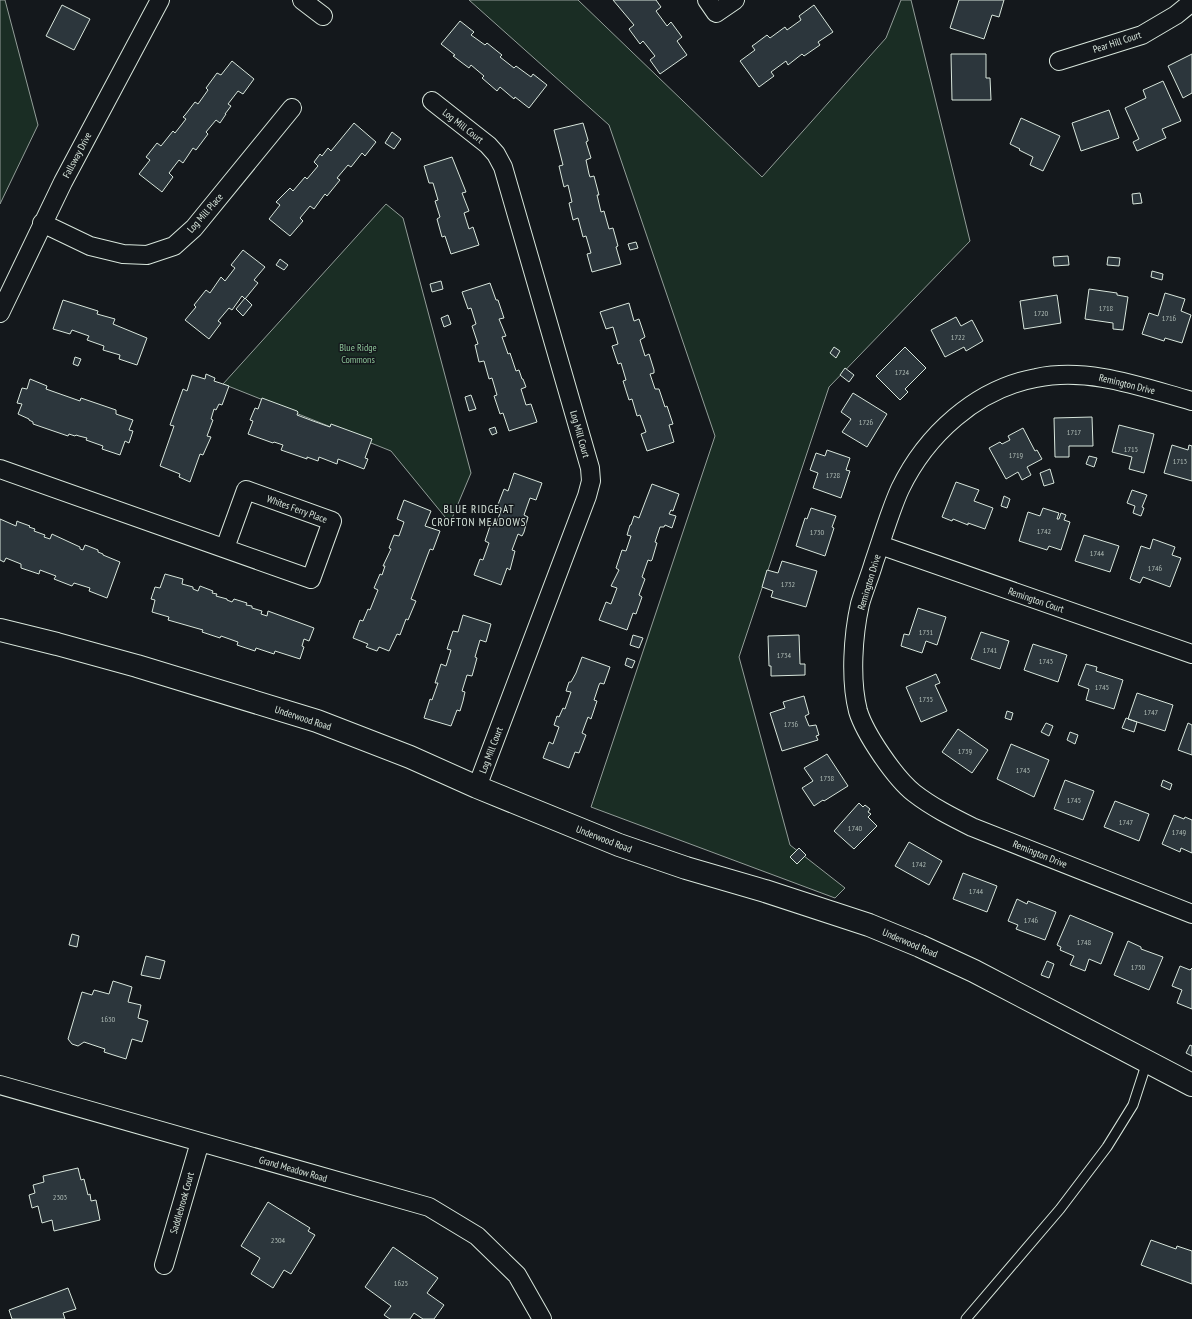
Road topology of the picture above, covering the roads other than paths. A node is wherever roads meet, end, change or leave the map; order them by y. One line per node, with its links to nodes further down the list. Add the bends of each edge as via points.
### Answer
1 (160, 0): 10 (street, Fallsway Drive)
2 (302, 0): 6 (street)
3 (707, 0): 4 (street, via 716,13)
4 (735, 0)
5 (1192, 2): 7 (street, Pear Hill Court, via 1176,15 1142,35)
6 (323, 16)
7 (1059, 61)
8 (432, 101): 18 (street, Log Mill Court, via 488,145 503,167 590,468 591,481)
9 (292, 108): 10 (street, Log Mill Place, via 194,228 174,246 147,255 123,254 90,246)
10 (42, 223): 11 (street, Fallsway Drive)
11 (0, 313)
12 (1192, 401): 14 (street, Remington Drive, via 1125,382 1068,374 1036,378 1000,389 968,407 939,431 917,458 900,489)
13 (0, 469): 15 (street, Whites Ferry Place)
14 (880, 546): 17 (street, Remington Court); 19 (street, Remington Drive, via 860,604 854,641 854,678 859,711 870,737 888,764 913,792 941,811 972,827)
15 (225, 548): 15 (street, Whites Ferry Place, via 246,490 332,521 311,579)
16 (0, 630): 18 (street, Underwood Road, via 137,666 316,721 410,757)
17 (1192, 654)
18 (477, 787): 20 (street, Underwood Road, via 618,845 869,925 974,971)
19 (1192, 914)
20 (1147, 1062): 22 (street, Underwood Road); 26 (lane, via 1133,1105 1107,1147 1060,1209)
21 (0, 1085): 23 (street, Grand Meadow Road)
22 (1192, 1085)
23 (200, 1142): 24 (street, Saddlebrook Court); 25 (street, Grand Meadow Road, via 429,1208 477,1236 500,1258 517,1275)
24 (164, 1265)
25 (542, 1319)
26 (966, 1319)

